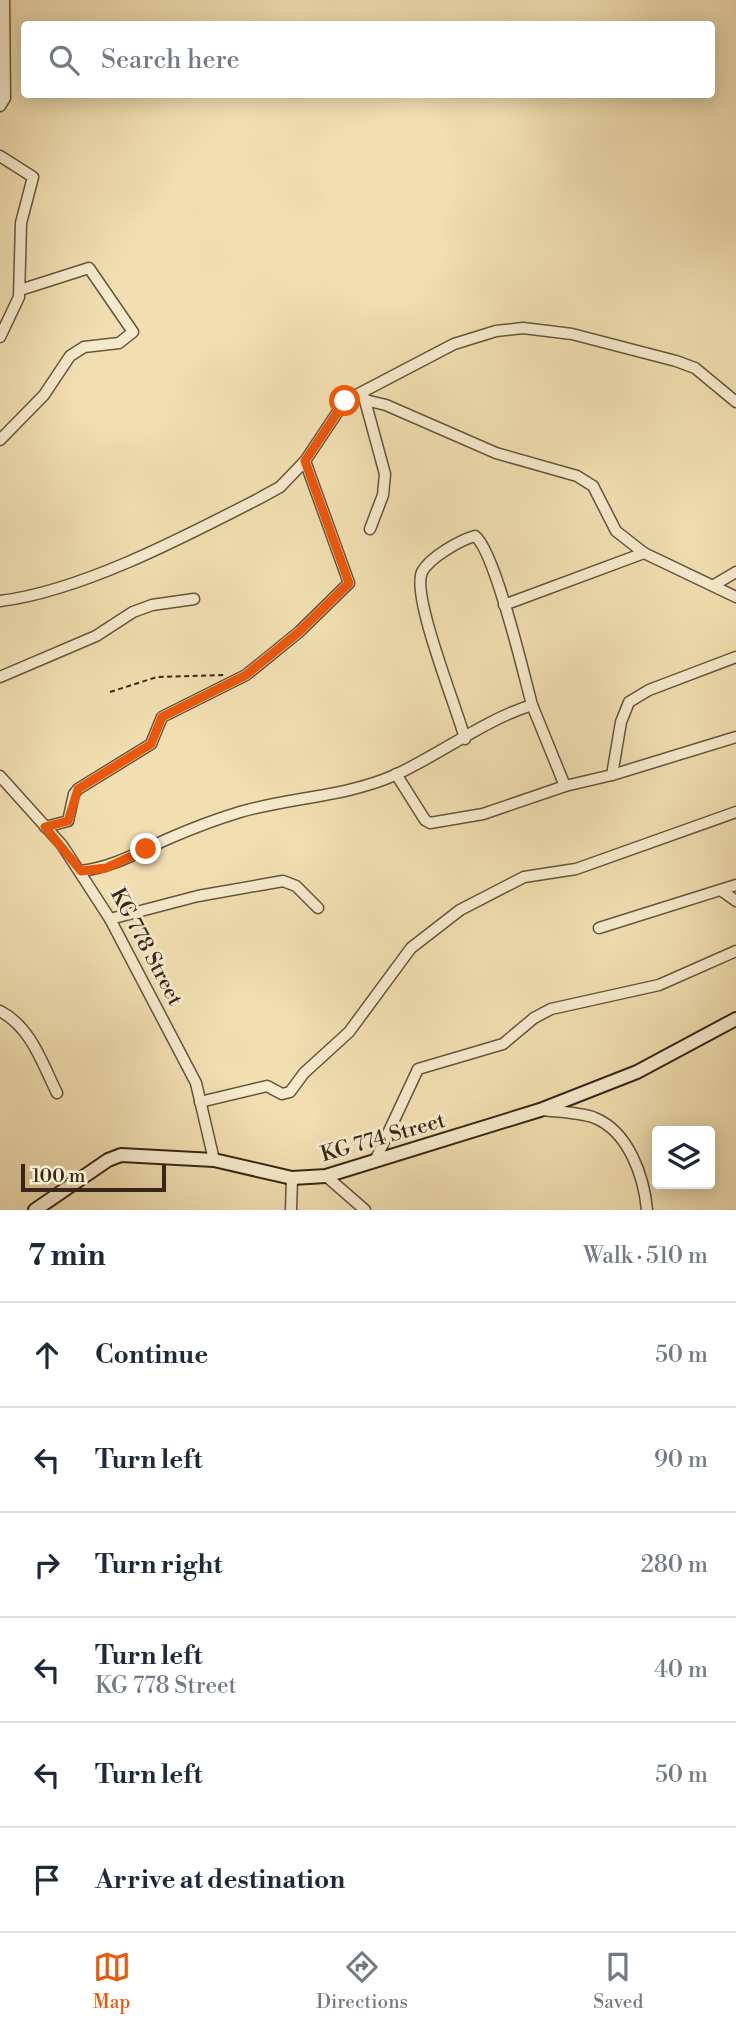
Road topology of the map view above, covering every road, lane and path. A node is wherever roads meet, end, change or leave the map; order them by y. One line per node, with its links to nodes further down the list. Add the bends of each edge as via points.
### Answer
1 (4, 0): 2 (street, via 5,99)
2 (0, 106)
3 (0, 156): 4 (street, via 33,177 21,223)
4 (20, 290): 5 (street); 8 (street, via 89,268 133,332 119,343 84,347 70,356 44,395)
5 (0, 337)
6 (364, 396): 7 (street, via 454,344 523,328 572,334 676,361 695,368); 9 (street, via 345,401); 10 (street, via 386,483); 11 (street, via 496,453 577,476 593,486 616,531)
7 (736, 402)
8 (0, 440)
9 (305, 461): 16 (street, via 280,487 204,526 83,580); 19 (street, via 349,583)
10 (370, 529)
11 (645, 553): 13 (street); 17 (street)
12 (736, 572): 13 (street)
13 (714, 585): 14 (street)
14 (736, 597)
15 (194, 599): 20 (street, via 133,612 88,639)
16 (0, 601)
17 (504, 605): 22 (street); 24 (street, via 475,536 422,571 421,598)
18 (736, 657): 26 (street, via 629,702)
19 (246, 675): 21 (path, via 158,677); 30 (street, via 162,717 154,741 78,789 68,821)
20 (0, 677)
21 (110, 692)
22 (532, 705): 24 (street); 28 (street)
23 (736, 737): 26 (street)
24 (465, 739): 25 (street)
25 (396, 774): 28 (street, via 430,823 484,814); 31 (street, via 354,790 241,812 106,868)
26 (612, 775): 28 (street)
27 (0, 776): 30 (street, KG 778 Street)
28 (565, 786)
29 (736, 812): 42 (street, via 576,869 540,873 498,888 411,948 349,1031 290,1092 282,1094 267,1086)
30 (45, 827): 31 (street, KG 778 Street)
31 (81, 871): 36 (street, KG 778 Street)
32 (736, 885): 33 (street)
33 (722, 891): 34 (street); 37 (street)
34 (736, 901)
35 (318, 908): 36 (street, via 296,886 283,881 198,896)
36 (110, 919): 42 (street, KG 778 Street, via 189,1067)
37 (599, 928)
38 (736, 951): 45 (street, via 659,985 551,1009 503,1044 418,1069)
39 (0, 1011): 41 (street, via 25,1030)
40 (736, 1019): 43 (street, KG 774 Street, via 637,1072)
41 (57, 1093)
42 (200, 1102): 44 (street, KG 778 Street)
43 (540, 1110): 45 (street, KG 774 Street); 51 (street, via 606,1123 632,1157 645,1186)
44 (214, 1160): 47 (street, KG 774 Street); 48 (street, KG 774 Street, via 121,1155)
45 (375, 1161): 46 (street, KG 774 Street)
46 (326, 1176): 47 (street, KG 774 Street); 50 (street)
47 (292, 1178): 49 (street)
48 (35, 1210)
49 (291, 1210)
50 (365, 1210)
51 (647, 1210)

